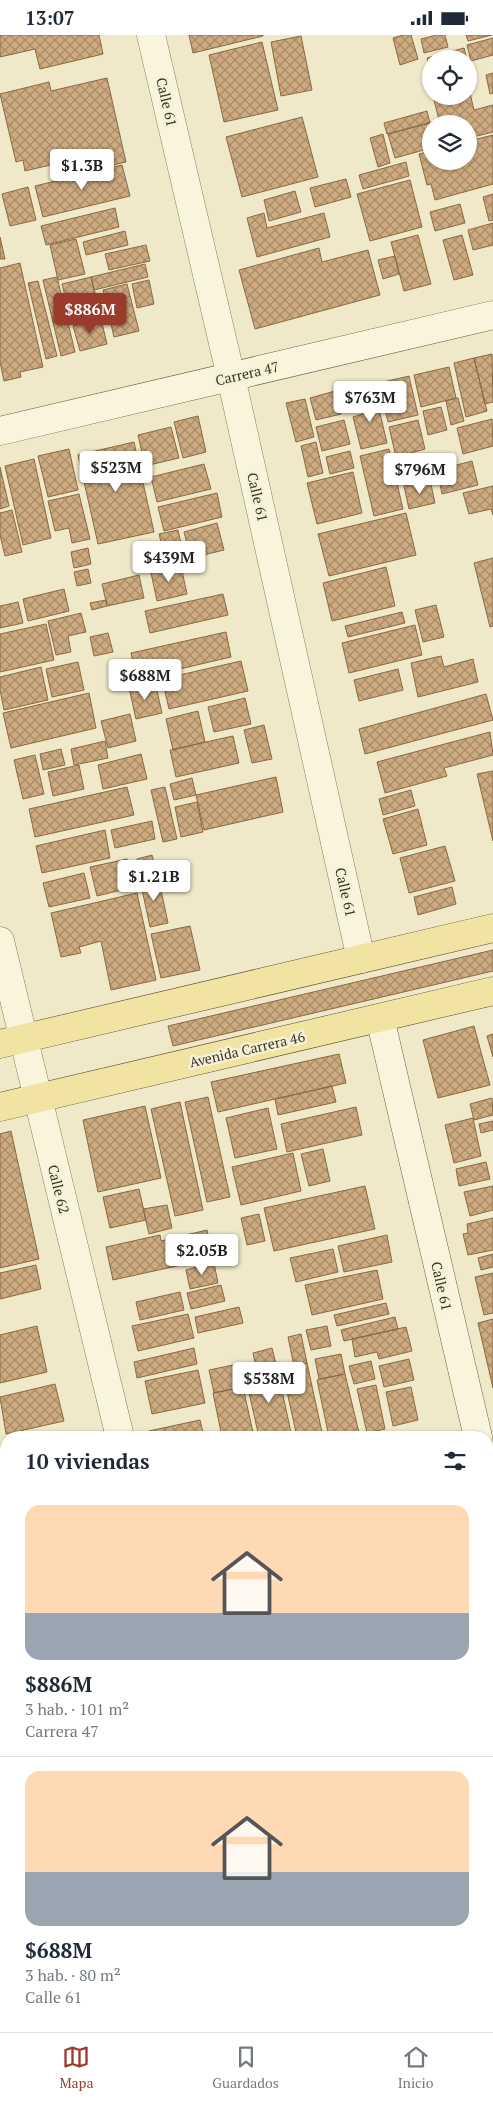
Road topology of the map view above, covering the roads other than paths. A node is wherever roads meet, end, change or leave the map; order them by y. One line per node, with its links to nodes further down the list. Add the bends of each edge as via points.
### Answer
1 (151, 35): 3 (street, Calle 61)
2 (493, 315): 3 (street, Carrera 47)
3 (231, 377): 4 (street, Carrera 47); 7 (street, Calle 61)
4 (0, 431)
5 (493, 928): 7 (main road)
6 (0, 941): 10 (street, Calle 62)
7 (361, 959): 10 (main road)
8 (493, 991): 9 (main road, Avenida Carrera 46)
9 (380, 1018): 11 (main road, Avenida Carrera 46); 14 (street, Calle 61)
10 (12, 1041): 11 (street, Calle 62)
11 (37, 1098): 12 (main road, Avenida Carrera 46); 13 (street, Calle 62)
12 (0, 1107)
13 (119, 1431)
14 (477, 1431)

